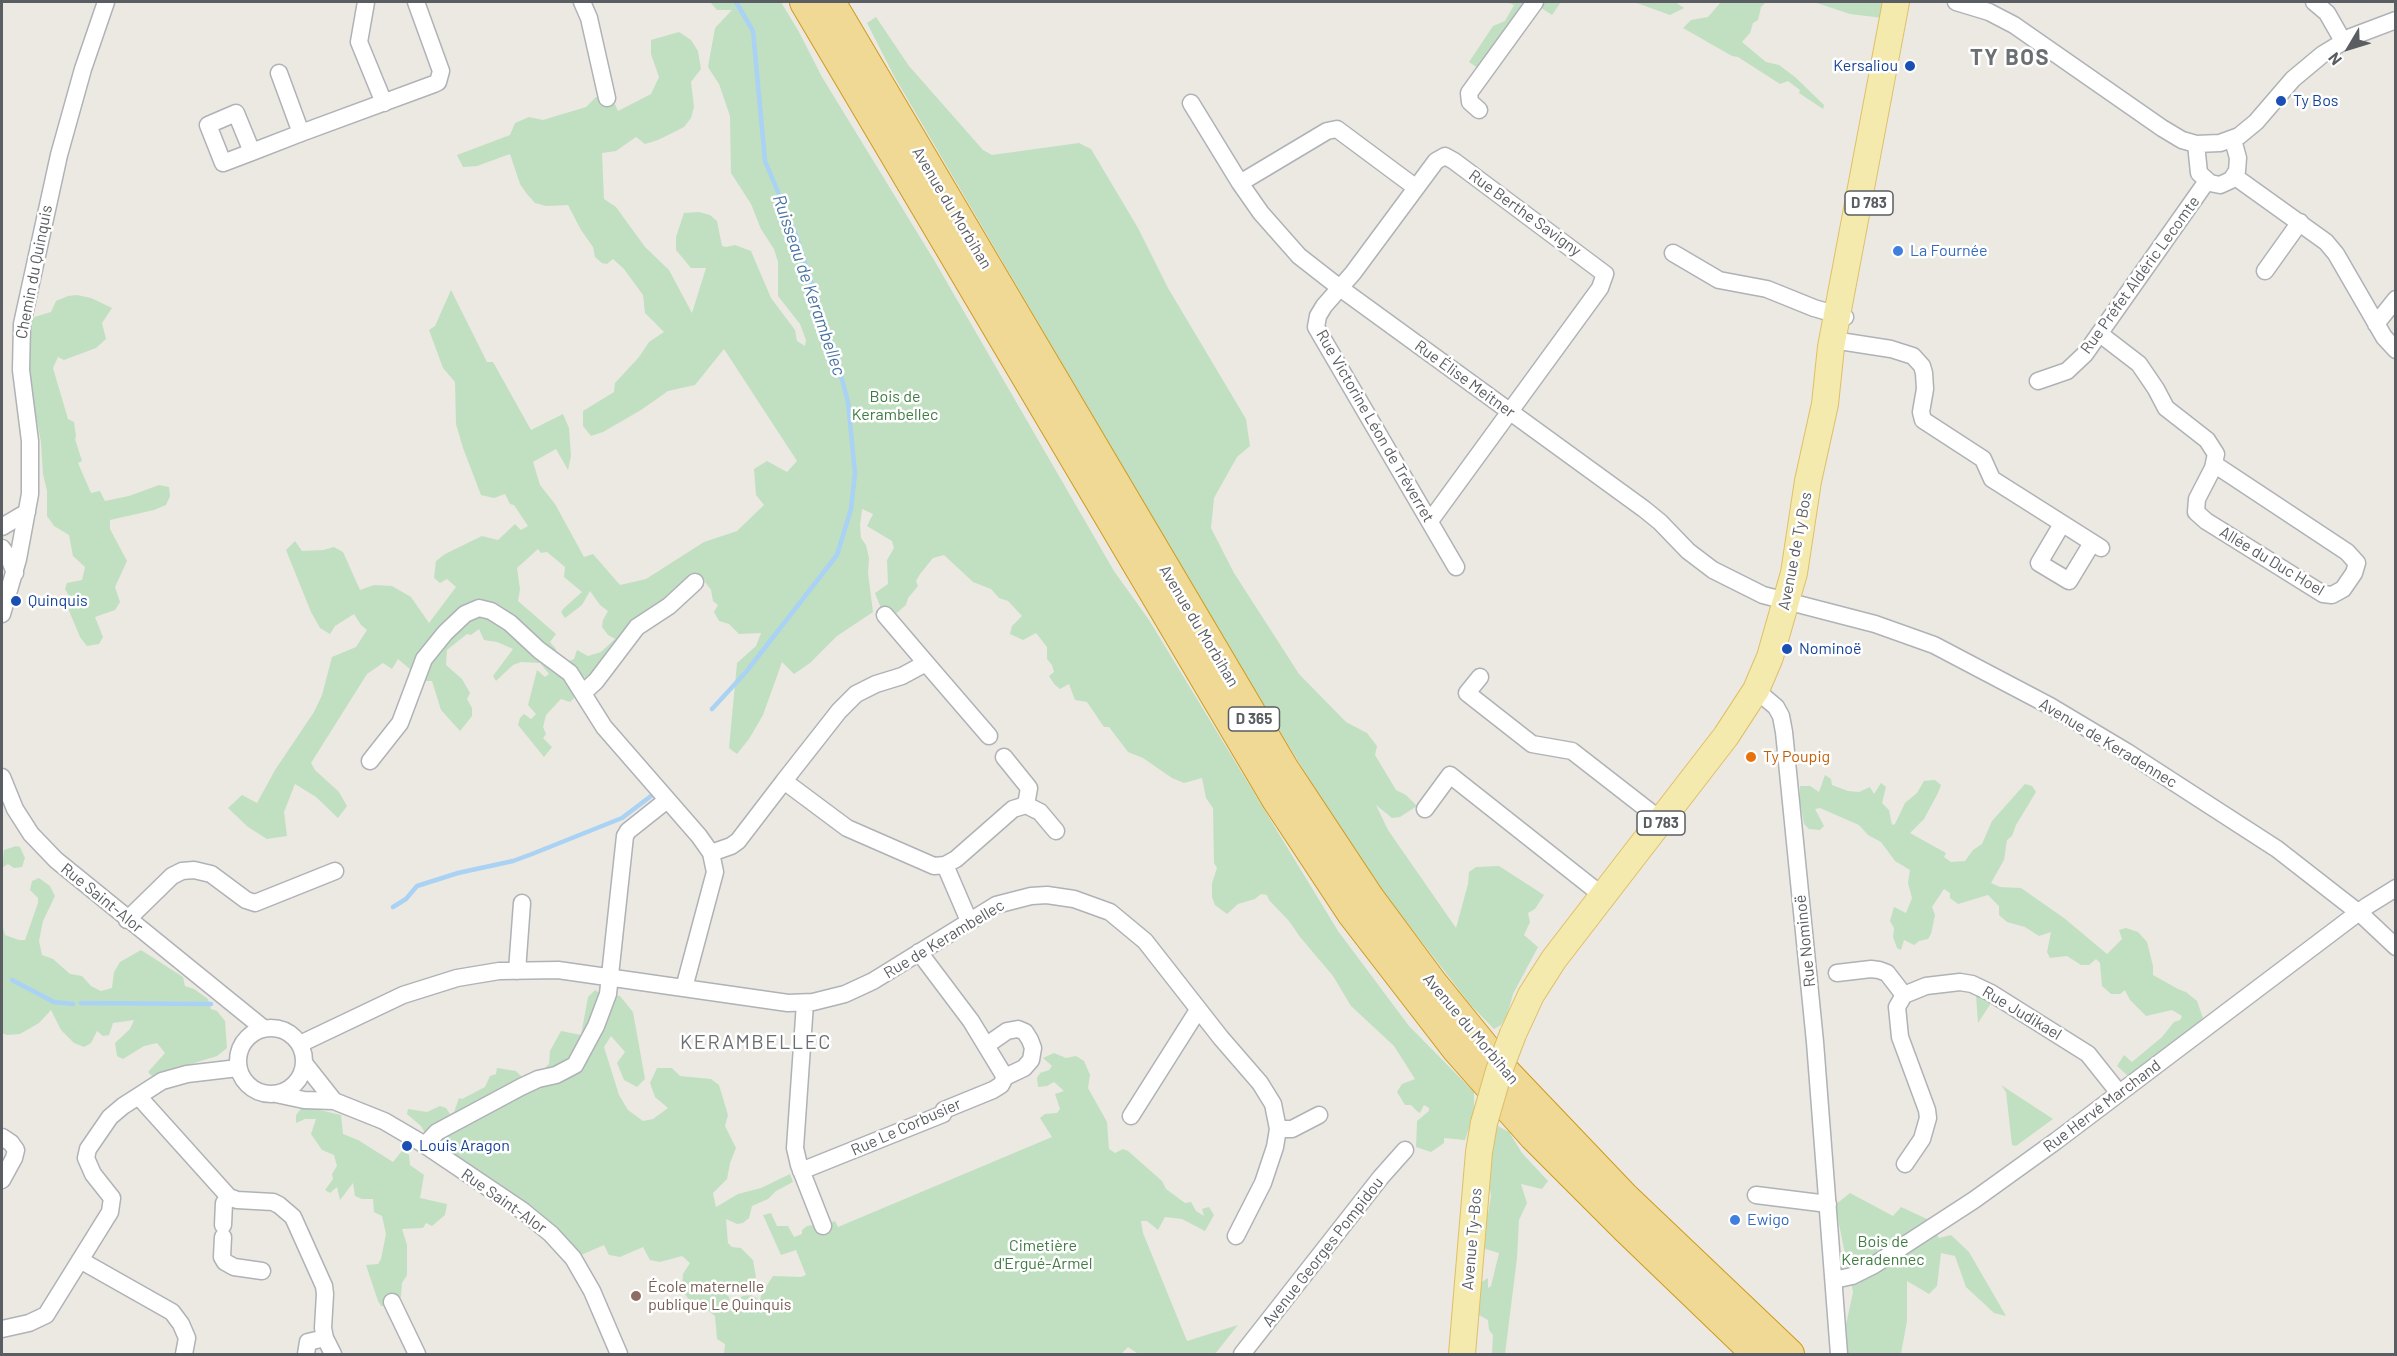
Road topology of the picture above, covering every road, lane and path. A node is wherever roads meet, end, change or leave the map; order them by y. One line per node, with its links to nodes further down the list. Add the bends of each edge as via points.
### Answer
1 (106, 2): 39 (street, Chemin du Quinquis, via 82,69 59,155 22,324 21,370 31,460)
2 (366, 2): 16 (street, via 359,42)
3 (416, 2): 16 (street, via 441,75 435,84)
4 (582, 2): 15 (street)
5 (805, 2): 124 (highway, Avenue du Morbihan / D 365, via 1278,801 1352,913 1457,1049 1534,1136)
6 (830, 2): 125 (highway, Avenue du Morbihan / D 365, via 1283,768 1369,898 1501,1068 1624,1197)
7 (1535, 2): 18 (street, via 1469,93 1470,102)
8 (1896, 2): 33 (main road, Avenue de Ty Bos / D 783)
9 (1910, 2): 33 (main road, Avenue de Ty Bos / D 783)
10 (1956, 2): 21 (street, via 2014,25 2162,128)
11 (2314, 2): 13 (street, via 2327,13)
12 (2396, 20): 13 (street)
13 (2343, 41): 20 (street, via 2296,76 2256,122)
14 (279, 73): 19 (street)
15 (607, 98)
16 (384, 103): 19 (street)
17 (1191, 103): 25 (street, Rue Élise Meitner)
18 (1479, 110)
19 (302, 133): 22 (street)
20 (2234, 140): 21 (street); 23 (street, via 2238,165)
21 (2196, 144): 24 (street, via 2199,172)
22 (252, 152)
23 (2234, 176): 24 (street, via 2226,184); 27 (street)
24 (2207, 181): 34 (street, Rue Préfet Aldéric Lecomte)
25 (1240, 183): 26 (street, via 1336,129); 30 (street, Rue Élise Meitner, via 1299,256)
26 (1415, 187): 30 (street, Rue Berthe Savigny); 37 (street, Rue Berthe Savigny, via 1445,156 1605,274 1600,288)
27 (2300, 222): 29 (street); 32 (street, via 2330,246)
28 (1673, 253): 33 (street, via 1719,280 1767,289)
29 (2265, 271)
30 (1340, 288): 37 (street, Rue Élise Meitner); 40 (street, Rue Victorine Léon de Tréverret, via 1318,316 1316,327)
31 (2396, 299): 32 (street)
32 (2376, 324): 35 (street)
33 (1839, 328): 41 (street, via 1913,356 1924,373 1923,420 1983,459 1992,479); 49 (main road, Avenue de Ty Bos / D 783)
34 (2100, 334): 36 (street, Rue Préfet Aldéric Lecomte, via 2071,368); 38 (street, via 2139,364 2166,408 2207,440 2216,454)
35 (2396, 350)
36 (2038, 381)
37 (1511, 412): 40 (street); 49 (street, Rue Élise Meitner, via 1660,522 1713,570 1763,595)
38 (2214, 464): 38 (street, Allée du Duc Hoel, via 2348,552 2357,563 2343,589 2332,596 2323,594 2196,512 2197,499)
39 (27, 512): 42 (street); 45 (street, Chemin du Quinquis)
40 (1430, 521): 46 (street, Rue Victorine Léon de Tréverret)
41 (2062, 524): 41 (street, via 2096,545 2068,581 2039,563)
42 (2, 527)
43 (2, 534): 45 (street)
44 (2, 548): 47 (street)
45 (20, 550): 47 (street)
46 (1456, 567)
47 (15, 573): 50 (street)
48 (695, 582): 55 (street, via 669,606 637,627)
49 (1787, 601): 54 (main road, Avenue de Ty Bos / D 783); 72 (street, Avenue de Keradennec, via 1911,636 1960,657 2099,734 2277,849)
50 (2, 614)
51 (885, 615): 52 (street)
52 (926, 663): 56 (street); 60 (street, via 856,694)
53 (1480, 676): 64 (street, via 1467,693 1532,744 1572,751)
54 (1756, 690): 64 (main road, Avenue de Ty Bos / D 783); 108 (street, Rue Nominoë, via 1772,701 1782,722)
55 (583, 693): 58 (street, via 566,669 510,623 491,611 475,609 458,620 427,654 402,718); 61 (street, via 604,727)
56 (989, 736)
57 (1004, 757): 62 (street, via 1029,788)
58 (370, 761)
59 (2, 777): 73 (street, Rue Saint-Alor, via 15,809 40,846)
60 (784, 781): 66 (street, via 738,841); 67 (street, via 847,828 934,866)
61 (667, 800): 66 (street); 79 (street, via 625,836)
62 (1026, 805): 65 (street, via 1040,812); 67 (street, via 1013,809)
63 (1425, 809): 70 (street, via 1450,775)
64 (1662, 821): 70 (main road, Avenue de Ty Bos / D 783)
65 (1056, 831)
66 (711, 853): 80 (street, via 715,872)
67 (945, 866): 74 (street)
68 (335, 871): 73 (street, via 255,903 210,874 189,869 172,876)
69 (2396, 888): 72 (street, Rue Hervé Marchand)
70 (1603, 896): 98 (main road, Avenue de Ty Bos / D 783, bridge, via 1540,980 1498,1071)
71 (522, 903): 77 (street)
72 (2358, 913): 75 (street, Avenue de Keradennec); 93 (street, Rue Hervé Marchand)
73 (127, 920): 82 (street, Rue Saint-Alor)
74 (969, 921): 76 (street, Rue de Kerambellec); 84 (street, Rue de Kerambellec, via 996,905 1022,897 1058,896 1094,904 1119,917 1137,933)
75 (2396, 947)
76 (919, 952): 83 (street, Rue de Kerambellec, via 854,991); 88 (street)
77 (517, 971): 79 (street, Rue de Kerambellec, via 558,970); 86 (street, Rue de Kerambellec, via 471,975 424,987)
78 (1838, 973): 81 (street, via 1871,969 1887,973)
79 (610, 978): 80 (street, Rue de Kerambellec); 101 (street, via 603,1011 575,1065 520,1087 437,1132)
80 (684, 988): 83 (street, Rue de Kerambellec)
81 (1904, 994): 93 (street, Rue Judikael, via 1952,982 1982,988 2076,1045 2095,1062); 103 (street, via 1897,1007 1900,1037 1928,1118 1922,1139)
82 (226, 999): 85 (street, Rue Saint-Alor); 87 (street, Rue Saint-Alor, via 238,1024)
83 (805, 1003): 104 (street, via 795,1138)
84 (1198, 1010): 97 (street); 99 (street, Rue de Kerambellec, via 1268,1095)
85 (263, 1028): 86 (street, via 283,1029); 87 (street)
86 (300, 1044): 89 (street)
87 (241, 1045): 90 (street)
88 (987, 1045): 91 (street); 91 (street, Rue Le Corbusier, via 1013,1029 1025,1032 1030,1040 1031,1060)
89 (304, 1063): 92 (street, via 298,1081); 95 (street, Rue Saint-Alor)
90 (238, 1068): 92 (street, via 256,1091); 94 (street, via 179,1076)
91 (1005, 1077): 104 (street, Rue Le Corbusier, via 993,1090 944,1110 943,1114)
92 (276, 1094): 95 (street, Rue Saint-Alor)
93 (2119, 1094): 113 (street, Rue Hervé Marchand, via 1951,1216 1861,1272)
94 (139, 1096): 107 (street); 111 (street, via 110,1117 87,1152 90,1170 112,1202 110,1212)
95 (334, 1101): 101 (street, Rue Saint-Alor, via 384,1121)
96 (1318, 1115): 99 (street, via 1292,1129)
97 (1131, 1116)
98 (1484, 1123): 123 (main road, Avenue Ty-Bos / D 783)
99 (1278, 1129): 110 (street, Rue de Kerambellec, via 1267,1174)
100 (2, 1137): 105 (street, via 16,1150)
101 (425, 1145): 121 (street, Rue Saint-Alor, via 514,1205 564,1246 586,1278)
102 (1405, 1150): 122 (street, Avenue Georges Pompidou)
103 (1905, 1164)
104 (801, 1171): 109 (street)
105 (2, 1180)
106 (1756, 1195): 108 (street)
107 (229, 1197): 112 (street, via 224,1203 222,1257 229,1266); 116 (street, via 273,1202 293,1217 324,1286)
108 (1828, 1204): 113 (street, Rue Nominoë)
109 (823, 1226)
110 (1236, 1236)
111 (80, 1260): 115 (street, via 46,1315); 117 (street, via 168,1308 185,1332)
112 (262, 1271)
113 (1834, 1280): 126 (street, Rue Nominoë)
114 (392, 1302): 120 (street)
115 (2, 1329)
116 (325, 1338): 118 (street, via 308,1342); 119 (street)
117 (184, 1354)
118 (306, 1354)
119 (333, 1354)
120 (417, 1354)
121 (619, 1354)
122 (1242, 1354)
123 (1462, 1354)
124 (1757, 1354)
125 (1789, 1354)
126 (1839, 1354)

